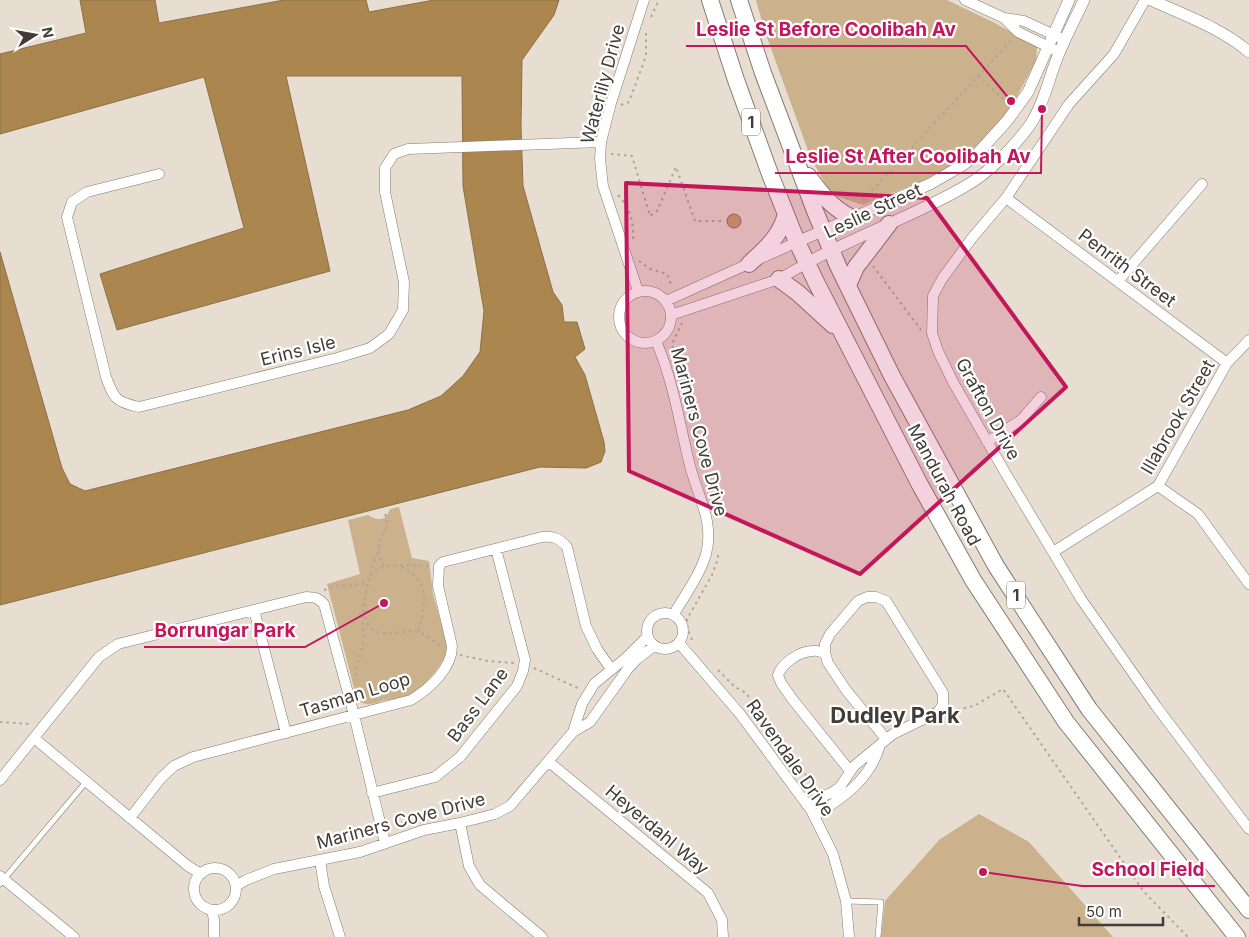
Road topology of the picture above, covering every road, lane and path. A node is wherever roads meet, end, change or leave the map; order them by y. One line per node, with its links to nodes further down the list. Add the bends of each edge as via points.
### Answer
1 (644, 0): 22 (street, Waterlily Drive, via 611,103)
2 (660, 0): 10 (path)
3 (710, 0): 31 (highway, Mandurah Road / 1)
4 (738, 0): 25 (highway, Mandurah Road / 1)
5 (965, 0): 11 (street)
6 (1069, 0): 13 (street, Leslie Street)
7 (1084, 0): 15 (street, Leslie Street)
8 (1145, 0): 29 (street, Grafton Drive, via 1114,54 1069,104)
9 (1151, 0): 18 (street, via 1217,30)
10 (650, 17)
11 (1004, 18): 13 (street, via 1024,21); 16 (street, via 1018,32)
12 (646, 25): 21 (path, via 646,56 629,102)
13 (1053, 34): 15 (street); 16 (street, Leslie Street)
14 (1015, 38): 19 (path)
15 (1065, 40): 17 (street, Leslie Street)
16 (1047, 46): 17 (street); 32 (street, Leslie Street, via 1028,92 1008,121 977,154 945,177)
17 (1059, 52): 34 (street, Leslie Street, via 1045,96 1030,125 997,161 965,187)
18 (1249, 52)
19 (978, 75): 20 (path, via 1005,101); 30 (path)
20 (1011, 101)
21 (619, 106)
22 (605, 145): 23 (path); 26 (street, Erins Isle, via 408,149 394,154 386,168 385,192 404,282 403,310 389,334 370,348 345,356 140,407 125,404 113,396 67,217 72,202 87,192); 46 (street, Waterlily Drive, via 600,159 603,186)
23 (609, 154): 24 (path); 33 (path, via 632,156 650,216 657,211 676,166 695,222)
24 (609, 160)
25 (797, 163): 32 (highway, via 825,198 838,211); 35 (highway, Mandurah Road / 1)
26 (159, 174)
27 (1202, 184): 44 (street)
28 (616, 192): 37 (path, via 632,217)
29 (1006, 198): 44 (street, Penrith Street); 56 (street, Grafton Drive, via 972,238 933,296 932,333 938,352)
30 (860, 202)
31 (786, 214): 36 (highway, Mandurah Road / 1); 41 (highway, via 783,227 775,238)
32 (852, 218): 35 (street, Leslie Street)
33 (725, 221)
34 (889, 224): 38 (street, Leslie Street); 45 (highway, via 856,267)
35 (823, 231): 36 (street, Leslie Street); 38 (highway, Mandurah Road / 1)
36 (797, 242): 40 (highway, Mandurah Road / 1); 41 (street)
37 (633, 244)
38 (831, 250): 40 (street, Leslie Street); 45 (highway, Mandurah Road / 1)
39 (637, 259): 42 (path)
40 (807, 262): 43 (street); 50 (highway, Mandurah Road / 1)
41 (749, 264): 47 (street)
42 (650, 269)
43 (779, 278): 48 (street); 50 (highway)
44 (1118, 281): 54 (street, Penrith Street)
45 (848, 285): 109 (highway, Mandurah Road / 1, via 892,376 1001,574 1089,709)
46 (638, 291): 47 (street, via 650,291); 52 (street, via 621,305 618,315 620,326 635,342 646,344)
47 (666, 301): 48 (street)
48 (671, 315): 52 (street, via 670,325)
49 (682, 323): 53 (path, via 672,344)
50 (842, 333): 118 (highway, Mandurah Road / 1, via 973,580 1045,691 1066,722)
51 (1249, 340): 54 (street, Illabrook Street)
52 (656, 341): 71 (street, Mariners Cove Drive, via 666,365 693,480 709,530 700,568)
53 (675, 359)
54 (1227, 364): 57 (street, Illabrook Street)
55 (1041, 397): 56 (street, via 1021,420)
56 (987, 442): 62 (street, Grafton Drive)
57 (1158, 486): 62 (street, Illabrook Street); 67 (street, via 1198,514)
58 (385, 514): 59 (path, via 388,527)
59 (378, 546): 63 (path); 66 (path)
60 (496, 549): 65 (street, via 443,562); 78 (street, Bass Lane); 79 (street, via 542,537 560,539 567,547 586,626)
61 (718, 550): 74 (path, via 712,575 687,619 691,639)
62 (1053, 552): 101 (street, Grafton Drive, via 1081,599 1156,706)
63 (385, 566): 64 (path); 66 (path, via 374,571)
64 (402, 566): 65 (path); 69 (path, via 414,576 424,595 418,632 390,634 373,629 367,622)
65 (439, 566): 84 (street, Tasman Loop, via 438,586 452,646 448,663 436,680 411,700)
66 (368, 582): 68 (path, via 325,589); 69 (path)
67 (1249, 584)
68 (318, 598): 70 (street, via 306,597); 84 (street, via 324,604)
69 (364, 600): 81 (path, via 361,616 363,644)
70 (254, 610): 86 (street, via 118,644 99,657); 87 (street)
71 (674, 614): 72 (street, via 663,612 655,615 648,624); 73 (street, via 683,626)
72 (648, 636): 75 (street); 79 (street, Mariners Cove Drive)
73 (679, 643): 75 (street, via 664,649); 97 (street, Ravendale Drive, via 740,714)
74 (696, 645)
75 (654, 646): 88 (street, Mariners Cove Drive, via 627,670 590,722)
76 (825, 653): 90 (street, via 828,664); 90 (street, via 830,634 858,601 876,597 886,601 943,693 943,704 938,712 912,723); 92 (street, via 804,652 789,661 778,674 793,700)
77 (488, 661): 78 (path)
78 (524, 666): 82 (path); 95 (street, Bass Lane, via 517,686 460,757 435,778)
79 (611, 669): 82 (street, Mariners Cove Drive)
80 (717, 670): 96 (path, via 746,693)
81 (356, 680)
82 (589, 693): 88 (street, Mariners Cove Drive)
83 (949, 712): 117 (path, via 974,706 1002,689 1144,892)
84 (354, 715): 87 (street, Tasman Loop); 95 (street)
85 (0, 722): 86 (path)
86 (44, 726): 89 (street)
87 (286, 732): 99 (street, Tasman Loop, via 193,757 174,766)
88 (573, 732): 91 (street, Mariners Cove Drive)
89 (34, 738): 93 (street); 94 (street)
90 (883, 742): 92 (street); 98 (street, via 863,780)
91 (549, 762): 100 (street, Mariners Cove Drive, via 510,806 495,814); 114 (street, Heyerdahl Way, via 708,892 722,920)
92 (850, 771): 96 (street, via 840,787)
93 (0, 780)
94 (86, 782): 99 (street); 105 (lane)
95 (372, 793): 102 (street)
96 (822, 797): 97 (street)
97 (806, 804): 98 (street, Ravendale Drive)
98 (814, 816): 107 (street, Ravendale Drive, via 833,854)
99 (130, 818): 104 (street)
100 (460, 823): 102 (street, Mariners Cove Drive, via 424,830); 113 (street, via 469,866 480,885)
101 (1249, 829)
102 (385, 843): 103 (street, Mariners Cove Drive)
103 (320, 860): 106 (street, Mariners Cove Drive, via 274,869); 112 (street, via 324,886)
104 (201, 874): 106 (street, via 219,868 231,874); 108 (street, via 194,885 194,892 200,904)
105 (1, 880): 110 (street)
106 (236, 886): 108 (street, via 230,904)
107 (846, 901): 115 (street, Ravendale Drive); 116 (lane, via 881,902)
108 (212, 910): 111 (street)
109 (1249, 910)
110 (74, 937)
111 (214, 937)
112 (340, 937)
113 (542, 937)
114 (723, 937)
115 (849, 937)
116 (878, 937)
117 (1188, 937)
118 (1237, 937)

